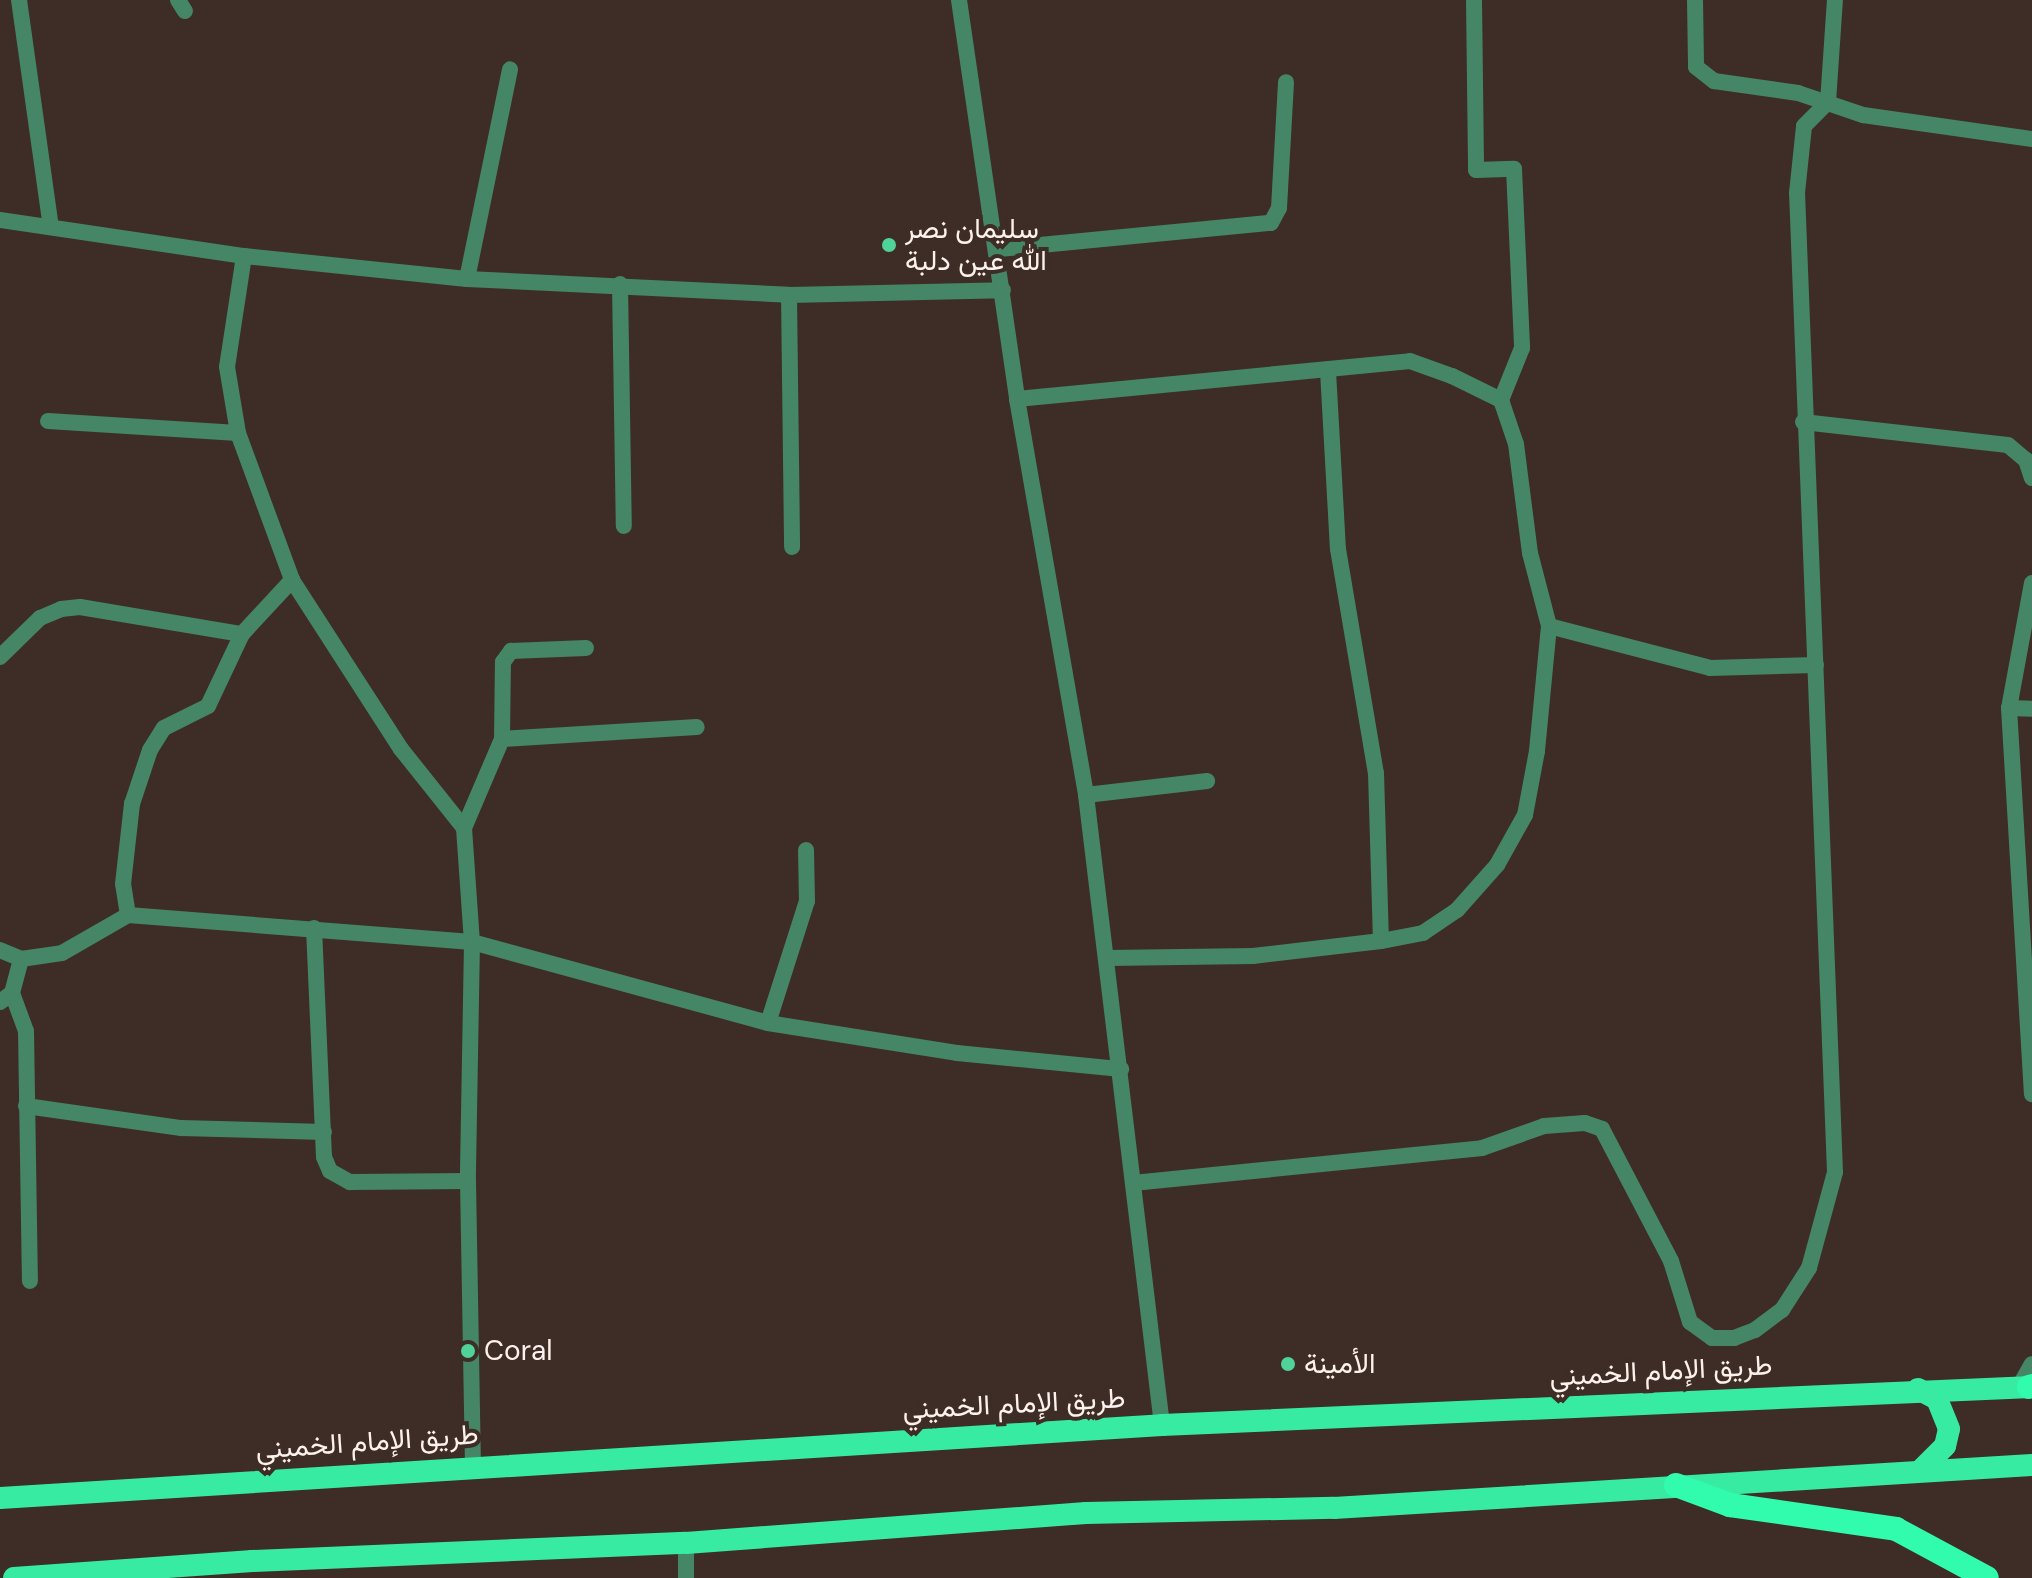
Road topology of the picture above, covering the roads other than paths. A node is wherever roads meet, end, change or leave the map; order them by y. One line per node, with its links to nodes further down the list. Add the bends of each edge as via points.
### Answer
1 (19, 0): 11 (street)
2 (959, 0): 12 (street)
3 (1474, 0): 20 (street, via 1476,170 1514,169 1522,348)
4 (1695, 0): 8 (street, via 1696,67 1714,81)
5 (1835, 0): 8 (street)
6 (510, 69): 14 (street)
7 (1286, 82): 12 (street, via 1279,208 1271,223)
8 (1828, 102): 9 (street, via 1863,115); 22 (street, via 1804,126 1799,154)
9 (2032, 139)
10 (0, 220): 11 (street)
11 (51, 227): 13 (street)
12 (999, 249): 16 (street)
13 (244, 256): 14 (street); 23 (street, via 227,367)
14 (467, 279): 15 (street)
15 (620, 284): 17 (street); 25 (street)
16 (1003, 290): 17 (street); 19 (street)
17 (789, 295): 26 (street)
18 (1328, 371): 19 (street); 20 (street, via 1410,361); 44 (street, via 1338,549 1376,773)
19 (1017, 399): 39 (street)
20 (1501, 400): 29 (street, via 1516,444 1530,553)
21 (48, 421): 23 (street)
22 (1803, 422): 24 (street, via 2008,445 2026,460); 33 (street)
23 (238, 433): 27 (street)
24 (2032, 478)
25 (624, 526)
26 (792, 547)
27 (292, 580): 30 (street); 40 (street, via 401,749)
28 (2032, 583): 34 (street)
29 (1549, 626): 33 (street, via 1710,668); 44 (street, via 1525,815 1497,865 1457,910 1423,933)
30 (242, 634): 32 (street, via 80,607 40,618); 42 (street, via 208,706 164,728 142,771 132,804 123,884)
31 (586, 648): 37 (street, via 511,651 503,662)
32 (0, 657)
33 (1816, 665): 56 (street, via 1835,1172 1809,1268 1782,1310 1734,1338 1712,1338 1690,1322 1671,1261 1602,1129 1585,1123 1544,1126 1482,1148)
34 (2009, 708): 35 (street); 52 (street)
35 (2032, 709)
36 (697, 727): 37 (street)
37 (502, 739): 40 (street)
38 (1207, 781): 39 (street)
39 (1086, 795): 47 (street)
40 (464, 828): 45 (street)
41 (806, 850): 50 (street, via 807,901)
42 (128, 915): 43 (street); 48 (street, via 62,953)
43 (314, 928): 45 (street); 54 (street)
44 (1381, 941): 47 (street, via 1253,956)
45 (472, 942): 50 (street); 55 (street)
46 (0, 950): 48 (street)
47 (1108, 958): 51 (street)
48 (21, 959): 49 (street)
49 (6, 998): 53 (street, via 24,1015)
50 (768, 1023): 51 (street, via 957,1053)
51 (1121, 1069): 56 (street)
52 (2032, 1094)
53 (26, 1106): 54 (street, via 181,1128); 57 (street)
54 (324, 1132): 55 (street, via 324,1157 337,1179)
55 (468, 1181): 61 (street)
56 (1133, 1183): 60 (street)
57 (30, 1281)
58 (2029, 1383): 59 (highway, طريق الإمام الخميني)
59 (1917, 1388): 60 (highway, طريق الإمام الخميني); 63 (highway, via 1937,1399 1949,1429 1945,1446)
60 (1162, 1425): 61 (highway, طريق الإمام الخميني)
61 (473, 1465): 65 (highway, طريق الإمام الخميني)
62 (2032, 1465): 63 (highway)
63 (1921, 1470): 64 (highway)
64 (1676, 1485): 66 (highway, via 1334,1508 1086,1513); 69 (highway, via 1730,1505 1896,1529)
65 (0, 1498)
66 (686, 1543): 67 (highway, via 252,1561); 68 (street)
67 (14, 1578)
68 (686, 1578)
69 (1987, 1578)

